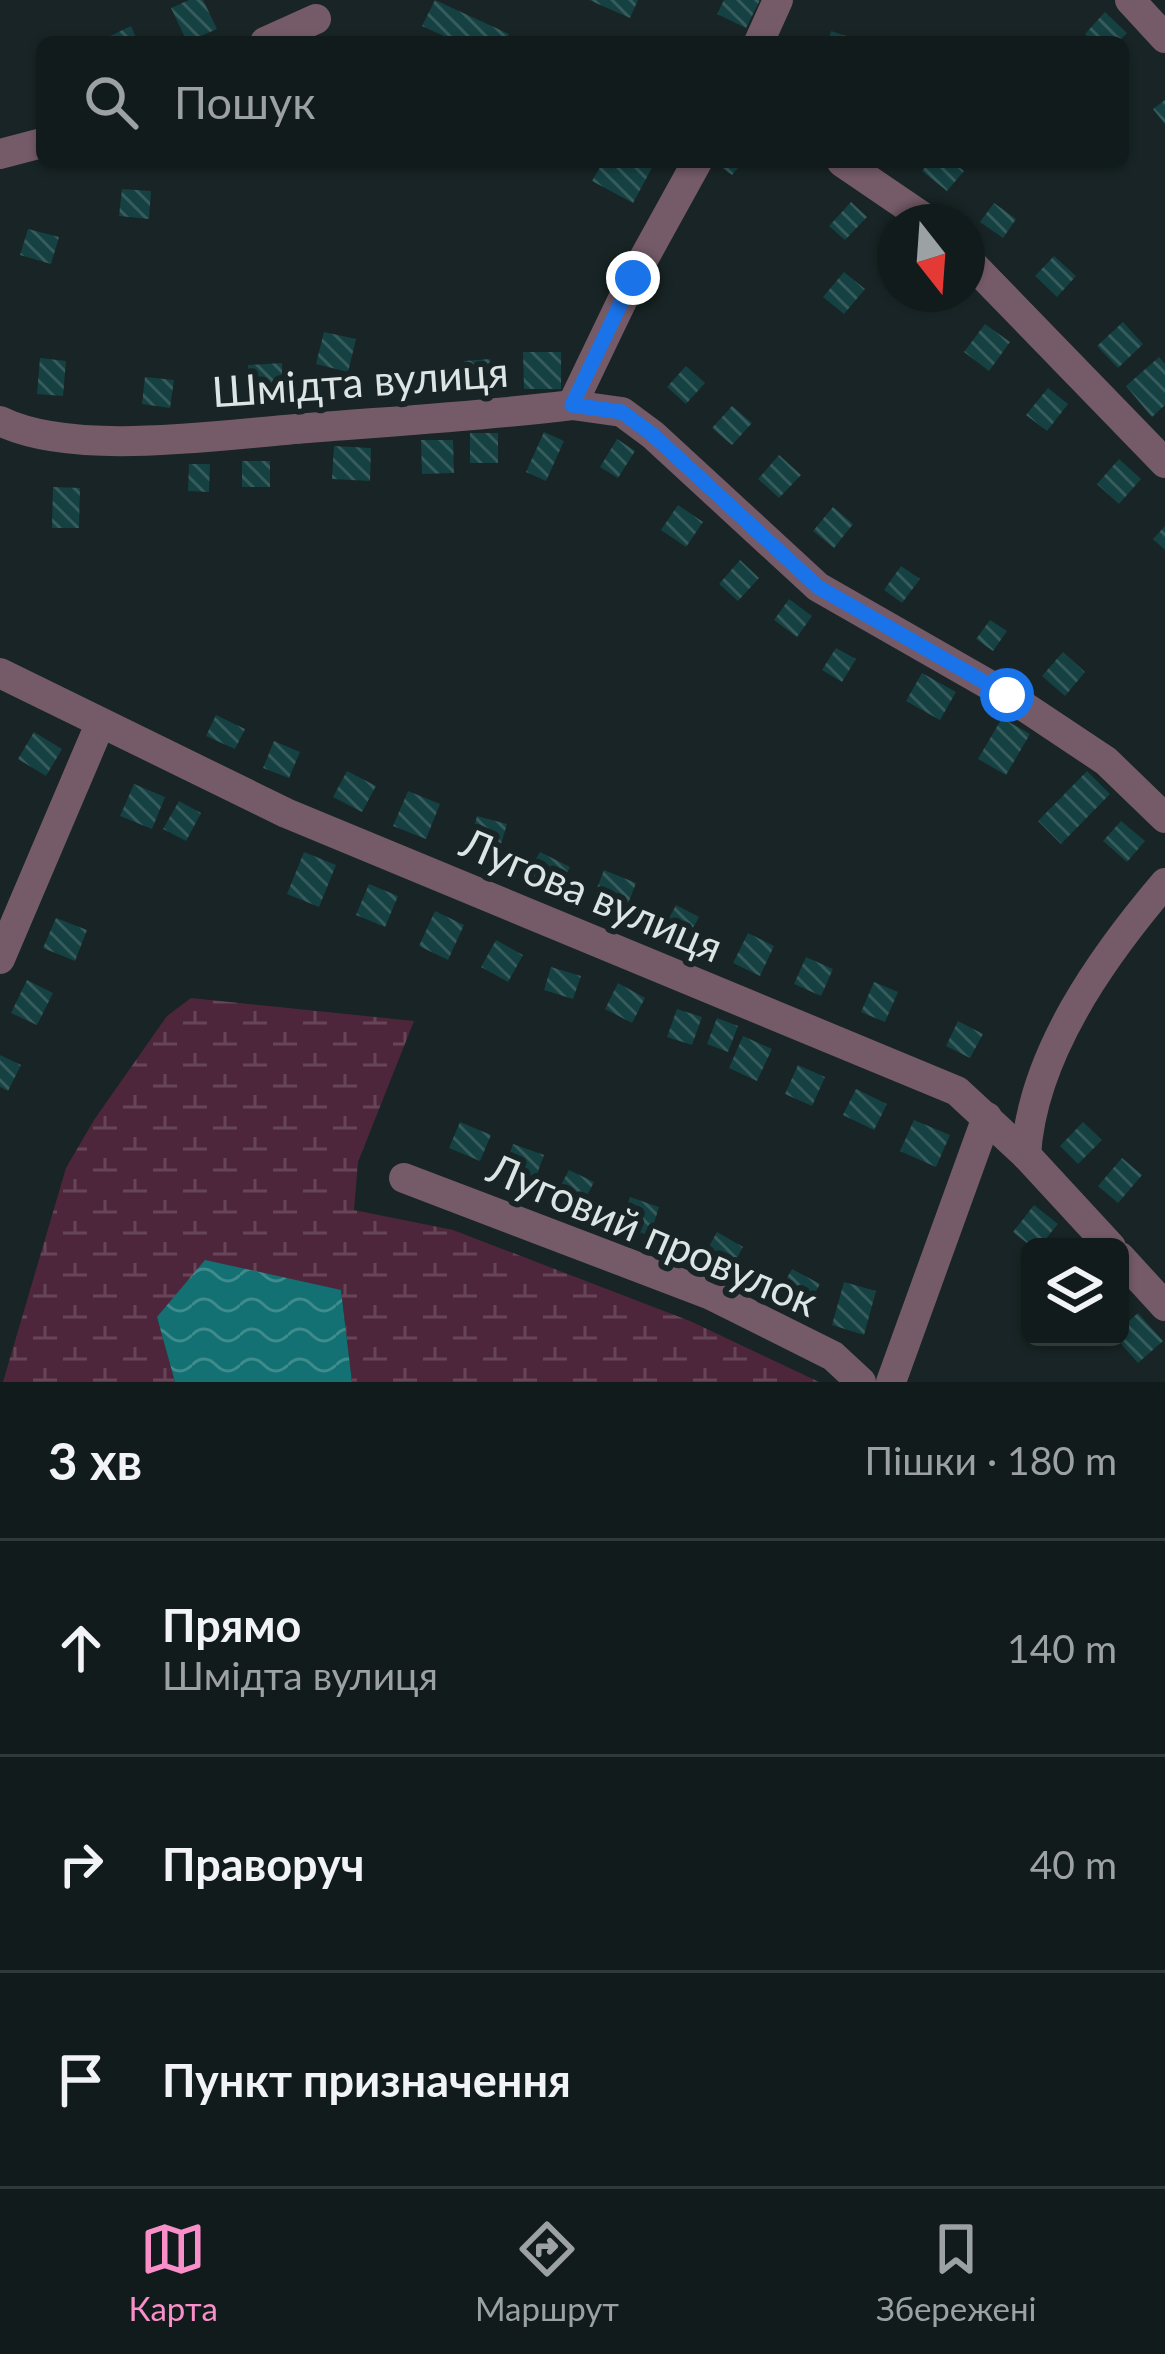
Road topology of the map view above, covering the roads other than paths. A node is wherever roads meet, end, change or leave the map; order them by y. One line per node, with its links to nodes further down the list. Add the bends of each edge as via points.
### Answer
1 (778, 0): 5 (street)
2 (1130, 0): 6 (street)
3 (316, 19): 4 (street)
4 (278, 36)
5 (762, 36)
6 (1165, 38)
7 (36, 145): 8 (street)
8 (0, 154)
9 (694, 168): 13 (street)
10 (851, 168): 11 (street)
11 (904, 204)
12 (985, 278): 15 (street)
13 (572, 405): 14 (street, Шмідта вулиця, via 148,440 58,437); 18 (street, Шмідта вулиця, via 622,412 818,587 1007,695 1106,761)
14 (0, 421)
15 (1165, 463)
16 (0, 673): 17 (street, Лугова вулиця)
17 (100, 724): 20 (street); 21 (street, Лугова вулиця, via 286,813 957,1091)
18 (1165, 818)
19 (1165, 883): 22 (street, via 1078,1006 1036,1088)
20 (0, 959)
21 (987, 1117): 22 (street, Лугова вулиця); 28 (street)
22 (1026, 1155): 24 (street, Лугова вулиця)
23 (404, 1178): 27 (street, Луговий провулок, via 711,1294 833,1356)
24 (1103, 1238)
25 (1129, 1267): 26 (street)
26 (1165, 1306)
27 (861, 1382)
28 (890, 1382)

